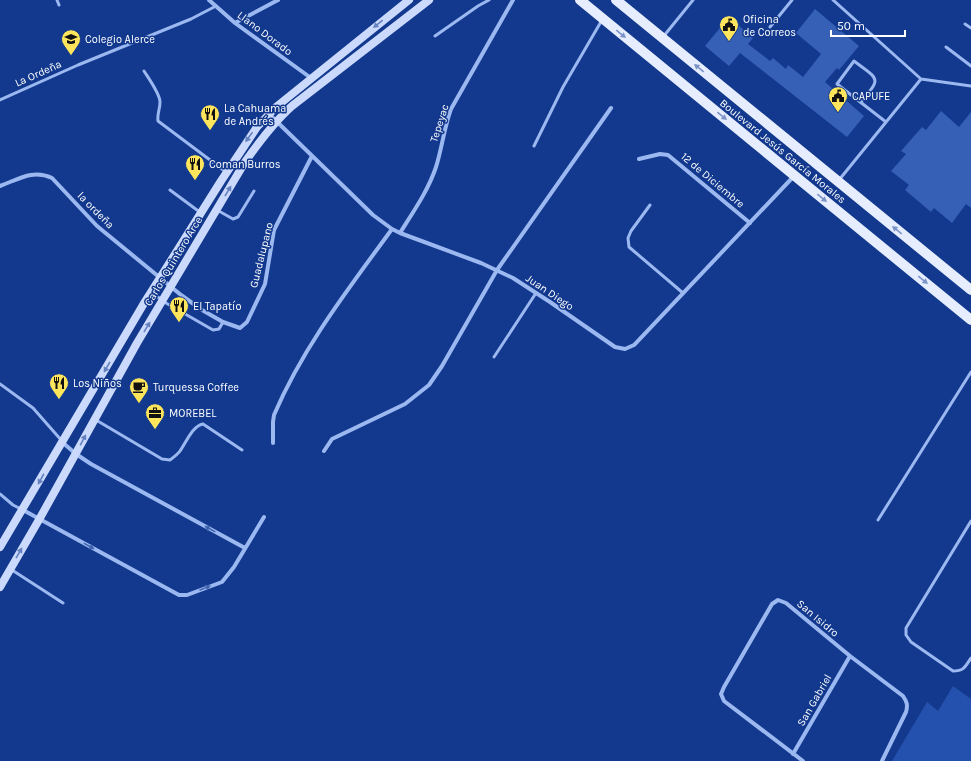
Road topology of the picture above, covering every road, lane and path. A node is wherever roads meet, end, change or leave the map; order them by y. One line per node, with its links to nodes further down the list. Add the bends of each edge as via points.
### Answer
1 (57, 0): 13 (lane)
2 (209, 0): 14 (street, Llano Dorado)
3 (278, 0): 17 (street)
4 (409, 0): 15 (main road, Carlos Quintero Arce)
5 (429, 0): 18 (main road, Carlos Quintero Arce)
6 (489, 0): 22 (lane)
7 (513, 0): 50 (street, Tepeyac, via 451,109 430,181)
8 (580, 0): 16 (main road, Boulevard Jesús García Morales)
9 (616, 0): 23 (main road, Boulevard Jesús García Morales)
10 (693, 0): 23 (lane)
11 (792, 0): 20 (lane)
12 (833, 0): 28 (lane)
13 (59, 5)
14 (216, 6): 17 (street, Llano Dorado); 30 (lane, La Ordeña)
15 (392, 14): 18 (main road); 27 (main road, Carlos Quintero Arce, one-way to 27)
16 (603, 18): 36 (lane, via 563,87); 40 (main road, Boulevard Jesús García Morales, one-way to 40)
17 (235, 23): 27 (street, Llano Dorado)
18 (400, 23): 34 (main road, Carlos Quintero Arce)
19 (965, 24): 21 (lane)
20 (770, 27)
21 (971, 28)
22 (435, 36)
23 (662, 38): 41 (main road, Boulevard Jesús García Morales, one-way to 23)
24 (946, 47): 25 (lane)
25 (971, 66)
26 (144, 71): 39 (lane, via 161,104 157,115 158,121)
27 (311, 78): 33 (main road, Carlos Quintero Arce)
28 (921, 79): 29 (lane); 35 (lane)
29 (971, 86)
30 (0, 100)
31 (861, 102): 31 (lane, via 837,84 854,61 876,81 875,86); 35 (lane)
32 (612, 108): 51 (street)
33 (269, 114): 34 (street, Juan Diego); 39 (main road, Carlos Quintero Arce, one-way to 39, via 245,143)
34 (276, 121): 37 (street, Juan Diego); 46 (main road, Carlos Quintero Arce, one-way to 34, via 259,142)
35 (886, 122): 41 (lane)
36 (534, 146)
37 (312, 156): 49 (street, Juan Diego, via 373,215); 60 (street, Guadalupano, via 274,230 265,284 247,322 240,328)
38 (639, 159): 48 (street, 12 de Diciembre, via 660,154 668,155)
39 (226, 172): 47 (main road, Carlos Quintero Arce)
40 (795, 176): 48 (street, Juan Diego); 59 (main road, Boulevard Jesús García Morales, one-way to 59)
41 (838, 181): 54 (main road, Boulevard Jesús García Morales, one-way to 41)
42 (0, 186): 52 (street, la ordeña, via 35,173 52,178 97,226)
43 (170, 190): 47 (lane)
44 (254, 191): 46 (lane, via 235,219)
45 (650, 205): 57 (lane, via 631,231 628,238 629,247)
46 (216, 210): 53 (main road, Carlos Quintero Arce)
47 (201, 213): 52 (main road, Carlos Quintero Arce)
48 (750, 223): 57 (street, Juan Diego)
49 (392, 229): 50 (street, Juan Diego); 66 (street, via 333,311 308,351 274,415)
50 (400, 233): 51 (street, Juan Diego)
51 (497, 270): 56 (street, Juan Diego); 68 (street, via 429,385 405,404 335,437)
52 (160, 278): 53 (street, la ordeña); 55 (main road, Carlos Quintero Arce)
53 (171, 287): 58 (main road, Carlos Quintero Arce); 60 (street, Guadalupano)
54 (971, 290)
55 (151, 292): 58 (lane); 65 (main road, Carlos Quintero Arce, one-way to 65)
56 (536, 293): 57 (street, Juan Diego, via 620,349 634,345); 61 (lane)
57 (683, 293)
58 (163, 300): 60 (lane, via 213,330 219,329); 64 (main road, Carlos Quintero Arce, one-way to 58)
59 (971, 320)
60 (223, 322)
61 (494, 356)
62 (971, 372): 74 (lane)
63 (0, 384): 65 (lane, via 33,408)
64 (95, 419): 67 (lane, via 162,459 170,460 179,452 194,429 203,424); 69 (main road, Carlos Quintero Arce, one-way to 64)
65 (62, 441): 69 (street); 71 (main road, Carlos Quintero Arce, one-way to 71)
66 (273, 443)
67 (242, 450)
68 (324, 451)
69 (76, 454): 72 (main road, Carlos Quintero Arce); 77 (street, one-way to 69)
70 (0, 494): 71 (lane)
71 (23, 510): 72 (street); 76 (main road, Carlos Quintero Arce)
72 (40, 518): 77 (street, one-way to 77, via 178,595 187,595 222,582); 78 (main road, Carlos Quintero Arce, one-way to 72)
73 (264, 518): 77 (street)
74 (878, 520)
75 (971, 521): 82 (lane, via 906,628 906,635 911,642 953,671 960,671)
76 (0, 547)
77 (245, 548)
78 (10, 569): 79 (main road, Carlos Quintero Arce); 80 (lane)
79 (0, 587)
80 (63, 603)
81 (850, 656): 83 (street, San Gabriel); 83 (street, San Isidro, via 786,602 778,600 772,604 724,687 721,694 724,701); 85 (street, San Isidro, via 907,700 906,712)
82 (971, 658)
83 (794, 754): 84 (street, San Isidro)
84 (803, 761)
85 (882, 761)

